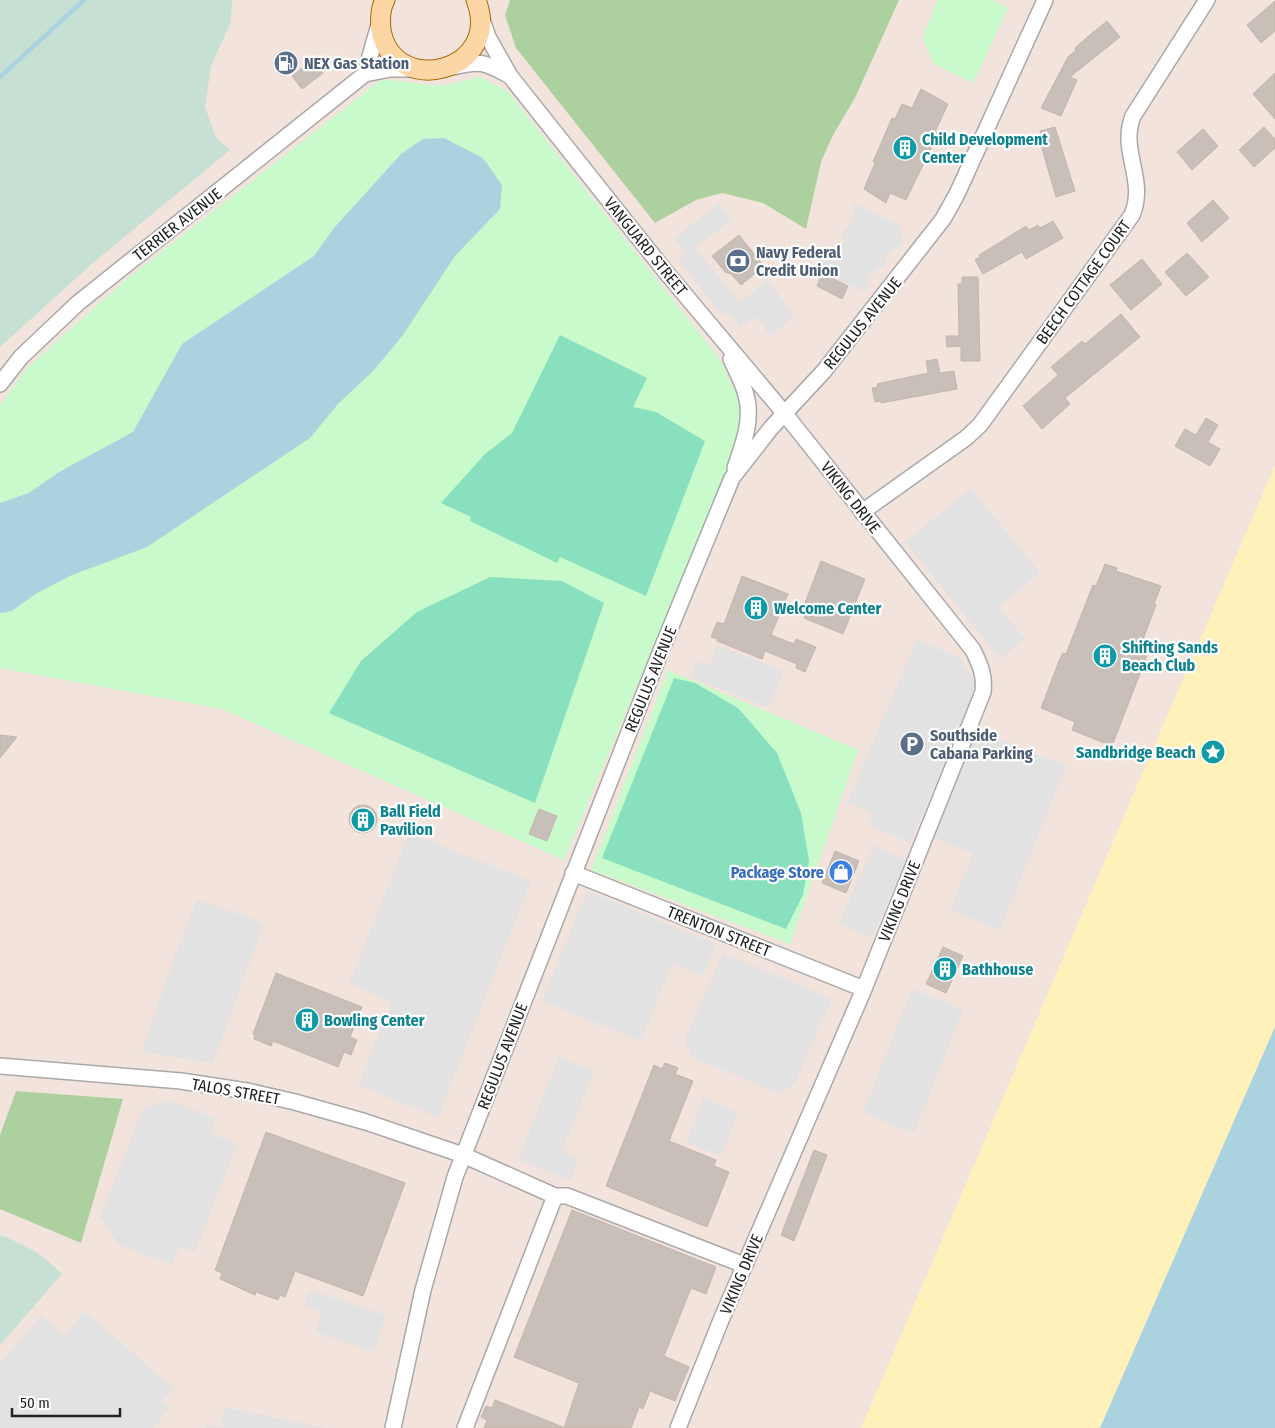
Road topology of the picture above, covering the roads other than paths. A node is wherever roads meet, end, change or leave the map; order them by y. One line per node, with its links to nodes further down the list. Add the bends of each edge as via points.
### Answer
1 (385, 0): 5 (main road)
2 (1045, 0): 12 (street, REGULUS AVENUE, via 944,218 824,371)
3 (1207, 0): 14 (street, BEECH COTTAGE COURT, via 1128,128 1127,142 1138,187 1132,215 980,424 966,438)
4 (480, 7): 6 (main road, via 479,33 473,48); 9 (street, VANGUARD STREET, via 488,37)
5 (380, 21): 7 (main road, via 382,37 390,51 402,63); 8 (street)
6 (449, 68): 7 (main road); 9 (street, VANGUARD STREET, via 476,62)
7 (417, 69): 8 (street, TERRIER AVENUE)
8 (365, 74): 11 (street, TERRIER AVENUE, via 78,303 21,357)
9 (510, 76): 10 (street, VANGUARD STREET)
10 (724, 343): 12 (street, VANGUARD STREET); 13 (street, via 749,410 748,429)
11 (0, 384)
12 (785, 414): 13 (street, REGULUS AVENUE); 14 (street, VIKING DRIVE)
13 (732, 478): 15 (street, REGULUS AVENUE)
14 (862, 512): 16 (street, VIKING DRIVE, via 973,650 982,667 984,680 983,692)
15 (573, 873): 16 (street, TRENTON STREET); 18 (street, REGULUS AVENUE)
16 (864, 989): 20 (street, VIKING DRIVE)
17 (0, 1066): 18 (street, TALOS STREET, via 181,1081 247,1091 327,1111)
18 (463, 1155): 19 (street, TALOS STREET); 21 (street, REGULUS AVENUE, via 432,1253)
19 (555, 1196): 20 (street, TALOS STREET, via 567,1196); 22 (street)
20 (744, 1265): 23 (street, VIKING DRIVE)
21 (395, 1427)
22 (465, 1428)
23 (678, 1428)

